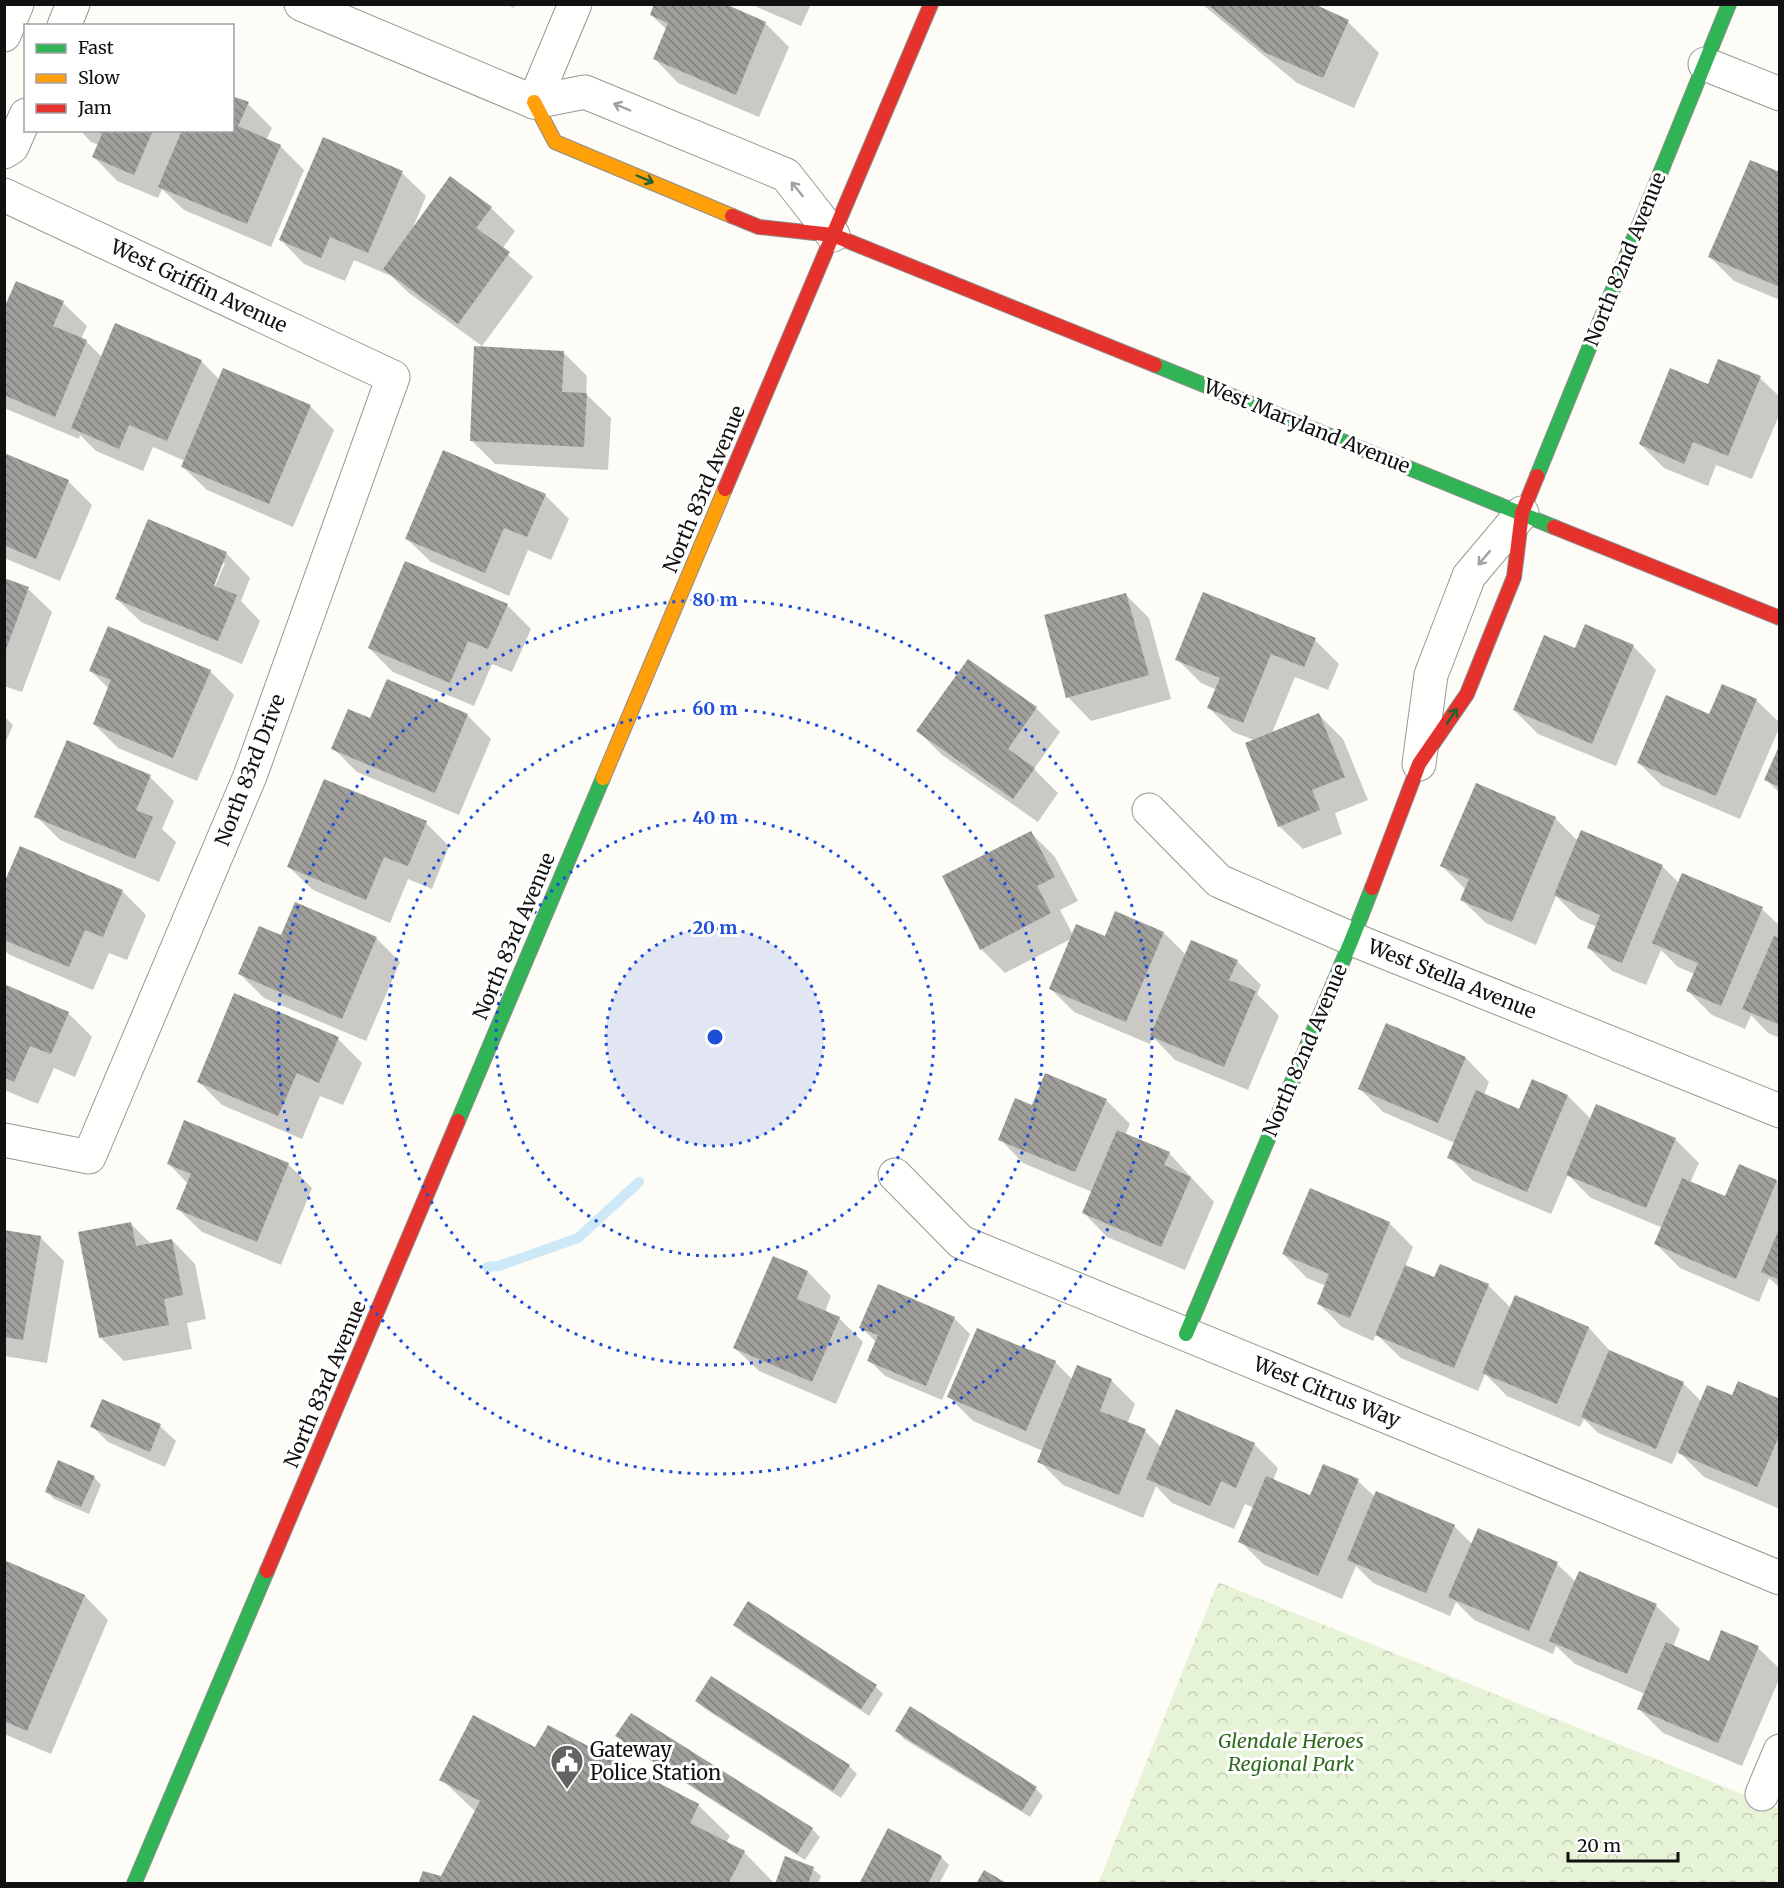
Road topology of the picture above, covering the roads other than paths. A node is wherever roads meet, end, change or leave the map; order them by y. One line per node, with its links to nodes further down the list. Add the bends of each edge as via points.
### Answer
1 (17, 4): 8 (street)
2 (73, 4): 7 (street)
3 (301, 4): 11 (street)
4 (575, 4): 11 (street)
5 (932, 4): 15 (street, North 83rd Avenue)
6 (1729, 4): 9 (street, North 82nd Avenue)
7 (65, 24)
8 (4, 35)
9 (1705, 64): 10 (street); 17 (street, North 82nd Avenue)
10 (1779, 94)
11 (534, 102): 15 (street, West Maryland Avenue, one-way to 15, via 555,141 759,227); 15 (street, West Maryland Avenue, one-way to 11, via 786,175 585,92)
12 (24, 120): 13 (street, via 12,147)
13 (4, 152)
14 (4, 195): 16 (street, West Griffin Avenue)
15 (833, 235): 17 (street, West Maryland Avenue); 29 (street, North 83rd Avenue)
16 (393, 377): 23 (street, North 83rd Drive, via 250,776 89,1157)
17 (1522, 513): 18 (street, West Maryland Avenue); 19 (street, North 82nd Avenue, one-way to 17, via 1467,694 1514,577); 19 (street, North 82nd Avenue, one-way to 19, via 1469,576 1431,675)
18 (1779, 618)
19 (1419, 764): 21 (street, North 82nd Avenue)
20 (1149, 810): 21 (street, West Stella Avenue, via 1219,881)
21 (1352, 939): 22 (street, West Stella Avenue); 25 (street, North 82nd Avenue)
22 (1779, 1111)
23 (4, 1140)
24 (895, 1175): 25 (street, West Citrus Way, via 961,1242)
25 (1186, 1334): 26 (street, West Citrus Way)
26 (1779, 1578)
27 (1779, 1751): 28 (street)
28 (1762, 1794)
29 (134, 1884)

